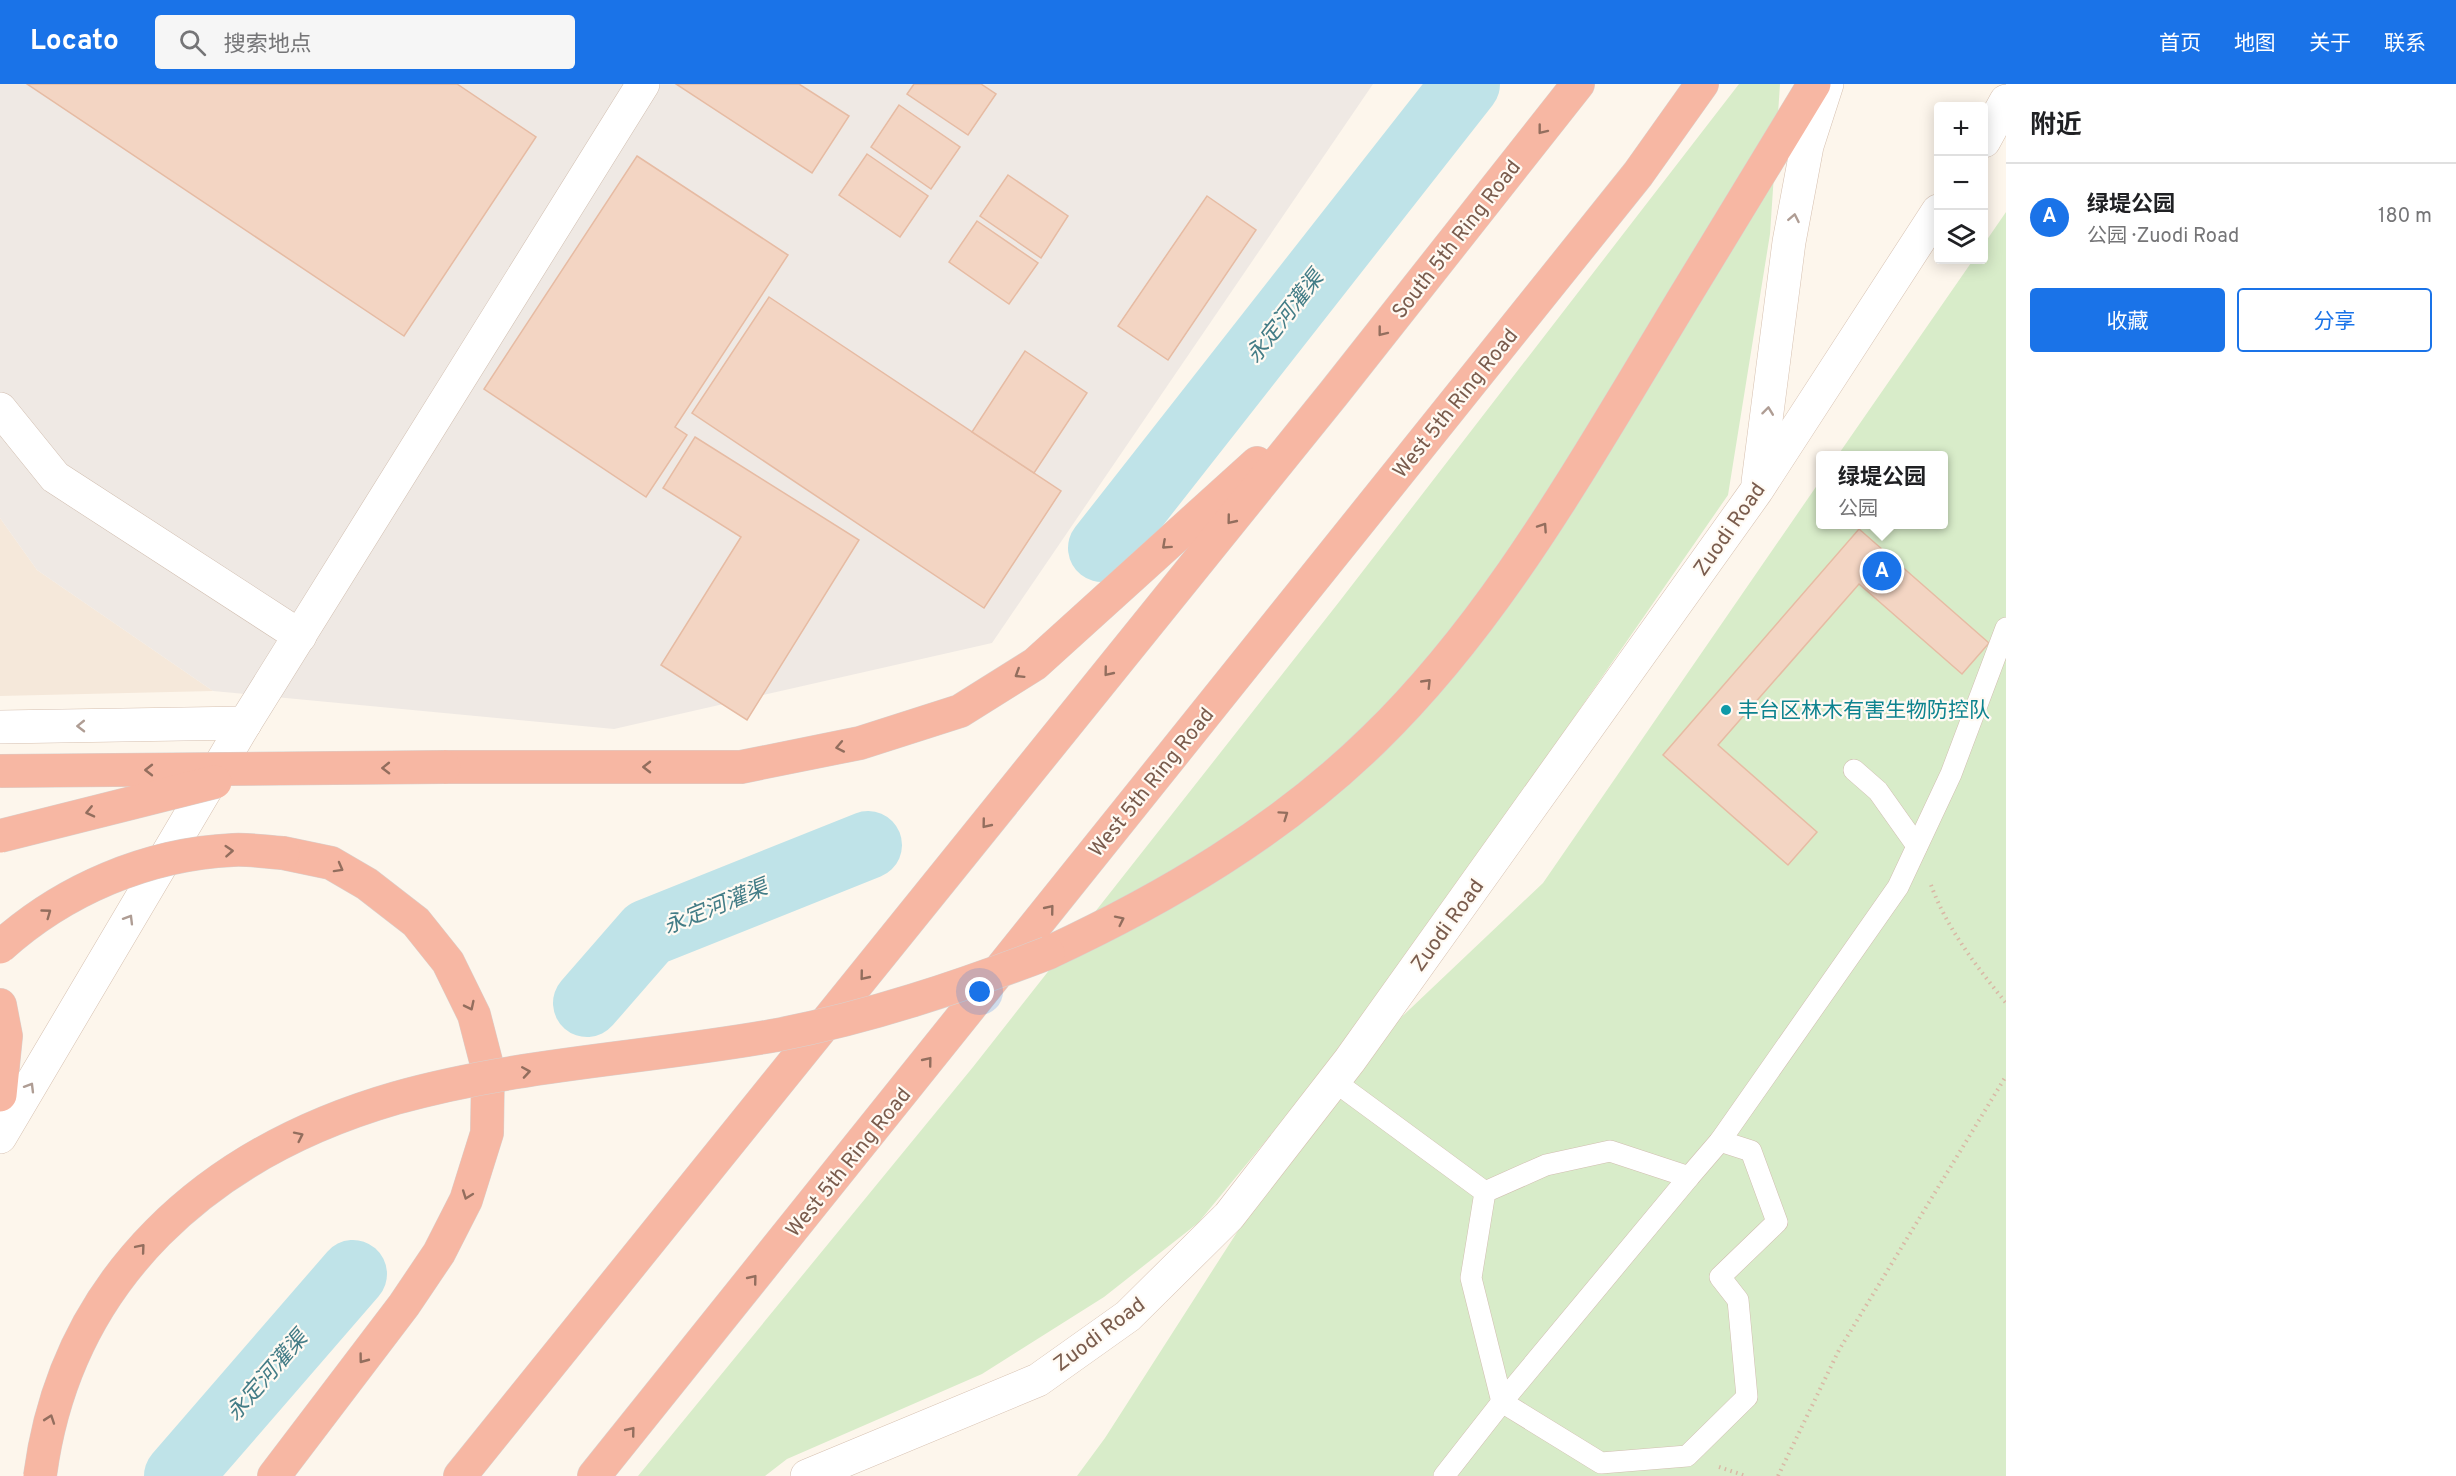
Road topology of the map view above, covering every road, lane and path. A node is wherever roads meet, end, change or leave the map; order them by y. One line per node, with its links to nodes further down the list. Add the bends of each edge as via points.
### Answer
1 (643, 84): 13 (main road)
2 (1578, 84): 9 (highway, South 5th Ring Road, one-way to 9)
3 (1702, 84): 36 (highway, West 5th Ring Road, one-way to 3, via 1638,174)
4 (1814, 84): 33 (highway, one-way to 4, bridge, via 45,1434 75,1348 110,1286 150,1238 199,1194 257,1156 327,1122 396,1098 477,1080 790,1032 878,1012 1047,953 1126,917 1208,869 1294,808 1373,740 1443,666 1504,585 1572,483)
5 (1827, 84): 11 (main road, one-way to 5, via 1789,242 1807,146)
6 (2006, 101): 7 (main road)
7 (1988, 132)
8 (1934, 217): 11 (main road, Zuodi Road)
9 (1334, 393): 16 (highway, one-way to 16, bridge, via 1035,664 960,711 860,743 741,767); 35 (highway, one-way to 35)
10 (0, 409): 13 (main road, via 55,477)
11 (1758, 490): 25 (main road, Zuodi Road)
12 (2006, 628): 20 (lane, via 1951,774)
13 (300, 636): 14 (main road)
14 (245, 723): 15 (main road, one-way to 15); 27 (main road, one-way to 14)
15 (0, 727)
16 (270, 770): 18 (highway, one-way to 18, bridge); 19 (highway, one-way to 19, bridge)
17 (1854, 770): 20 (lane, via 1878,791)
18 (0, 771)
19 (0, 836)
20 (1917, 846): 22 (path, via 1938,904 1974,962); 28 (lane, via 1898,887)
21 (0, 947): 34 (highway, one-way to 34, bridge, via 55,907 103,879 177,856 234,850 283,853 331,863 367,884 416,922 448,962 474,1015 488,1069 487,1133 466,1200 439,1252 404,1305)
22 (2006, 1003)
23 (0, 1005): 26 (highway, via 6,1036)
24 (2006, 1076): 39 (path, via 1839,1350)
25 (1334, 1081): 30 (lane); 37 (main road, Zuodi Road, via 1229,1216 1128,1316 1038,1380)
26 (0, 1095)
27 (0, 1137)
28 (1720, 1141): 29 (lane); 32 (lane, via 1750,1151 1777,1222 1720,1277 1738,1300 1747,1397 1687,1456)
29 (1689, 1177): 30 (lane, via 1610,1151 1546,1164); 31 (lane)
30 (1485, 1192): 31 (lane, via 1471,1278)
31 (1502, 1402): 32 (lane, via 1601,1463); 38 (lane)
32 (1643, 1468)
33 (40, 1476)
34 (274, 1476)
35 (460, 1476)
36 (594, 1476)
37 (807, 1476)
38 (1444, 1476)
39 (1778, 1476)

